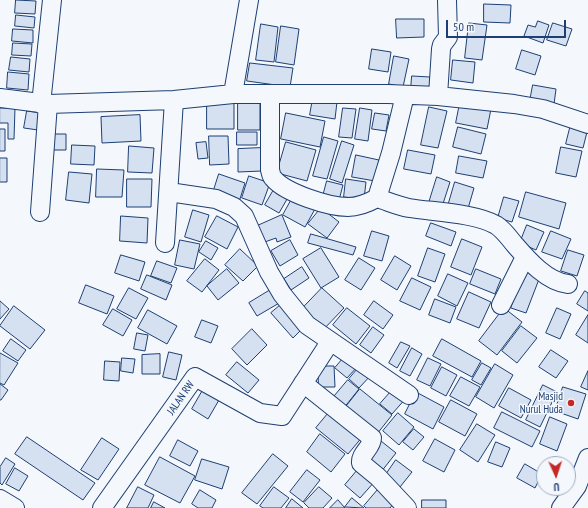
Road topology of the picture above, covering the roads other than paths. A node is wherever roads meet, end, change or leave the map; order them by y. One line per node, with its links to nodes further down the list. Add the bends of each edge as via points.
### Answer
1 (52, 0): 10 (street)
2 (249, 0): 4 (street)
3 (447, 0): 7 (street, via 448,38 441,49)
4 (234, 94): 5 (street); 9 (street)
5 (270, 95): 6 (street); 13 (street, via 270,170 276,181 321,202 347,207)
6 (405, 95): 7 (street); 13 (street)
7 (438, 96): 11 (street, via 543,109)
8 (0, 98): 10 (street)
9 (174, 100): 10 (street); 12 (street)
10 (45, 104): 14 (street)
11 (588, 124)
12 (169, 192): 15 (street); 19 (street, via 216,199 234,207 244,216 269,272 282,294 307,325)
13 (377, 198): 16 (street, via 408,208 486,221 500,228)
14 (40, 212)
15 (165, 243)
16 (525, 257): 17 (street, via 548,276 560,283); 18 (street)
17 (568, 284)
18 (501, 305)
19 (330, 342): 20 (street, JALAN RW); 21 (street)
20 (303, 383): 25 (street, JALAN RW, via 282,416 260,413 195,377); 26 (street, via 372,438 361,463)
21 (409, 395)
22 (588, 458): 27 (street, via 576,486)
23 (0, 499): 24 (street)
24 (15, 508)
25 (102, 508)
26 (407, 508)
27 (561, 508)

